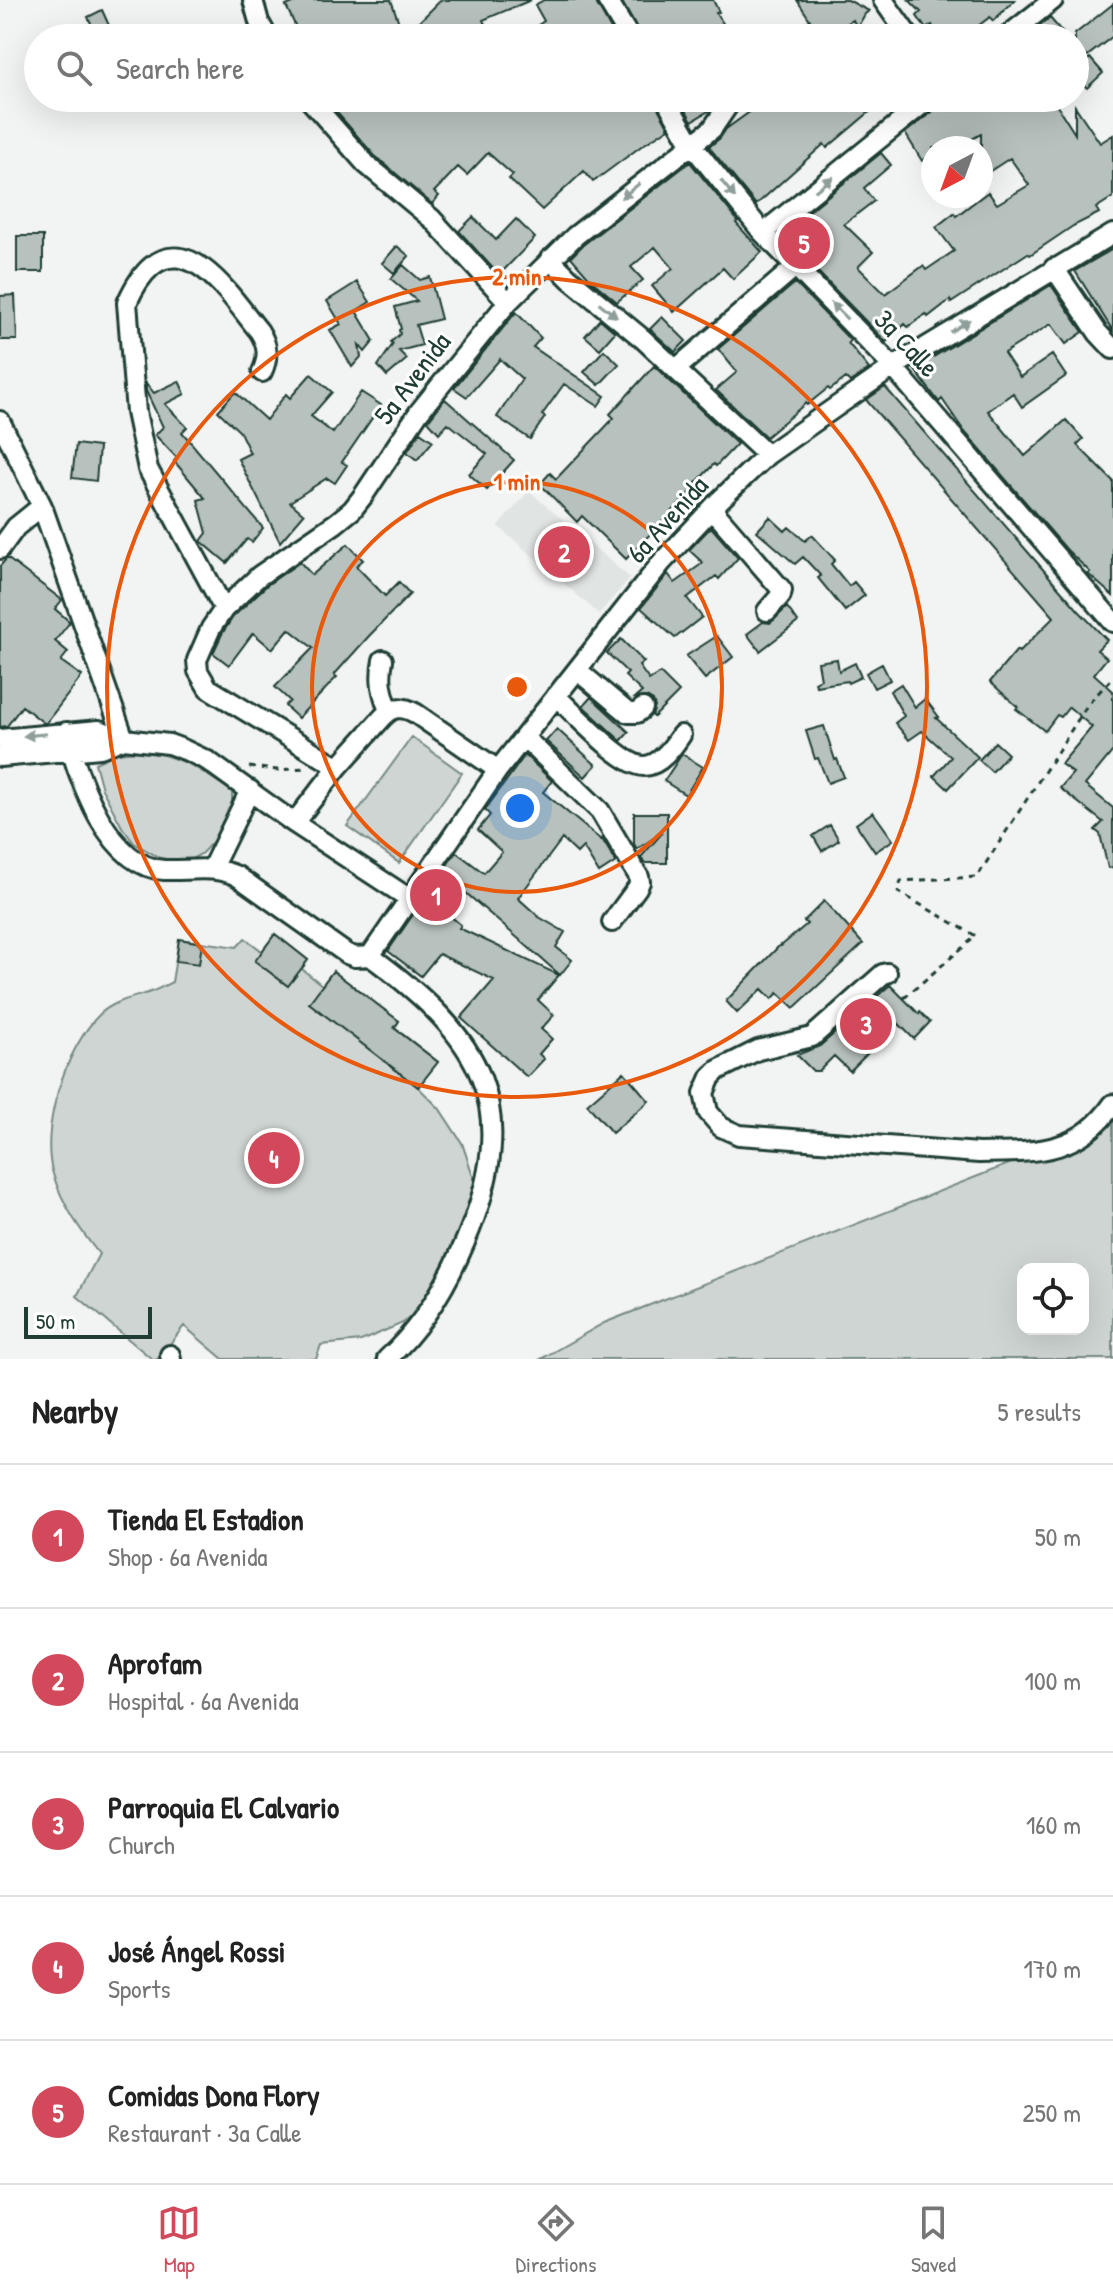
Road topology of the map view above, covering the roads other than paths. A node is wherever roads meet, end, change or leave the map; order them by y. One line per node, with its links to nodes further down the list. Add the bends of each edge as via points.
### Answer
1 (253, 0): 5 (street)
2 (607, 0): 6 (street)
3 (883, 0): 7 (street)
4 (1053, 0): 8 (street)
5 (260, 24)
6 (622, 24)
7 (900, 24)
8 (1023, 24)
9 (320, 112): 19 (street, via 366,164 432,219)
10 (673, 112): 13 (street, 3a Calle)
11 (725, 112): 13 (street, 5a Avenida)
12 (913, 112): 14 (street, one-way to 12)
13 (692, 145): 14 (street, 3a Calle, one-way to 14); 16 (street, 5a Avenida, one-way to 16)
14 (763, 233): 17 (street, 3a Calle)
15 (1113, 234): 18 (street, 6a Avenida)
16 (550, 259): 19 (street, 5a Avenida); 22 (street, one-way to 22)
17 (795, 267): 21 (street, 3a Calle, one-way to 17); 22 (street)
18 (1054, 268): 20 (street); 21 (street, 6a Avenida, one-way to 18)
19 (508, 302): 29 (street, 5a Avenida, via 419,412 352,510 259,576)
20 (1113, 349)
21 (893, 367): 25 (street, 6a Avenida); 31 (street, 3a Calle)
22 (676, 369): 25 (street)
23 (262, 372): 29 (street, via 265,340 210,274 173,256 145,272 127,303 136,412 148,469)
24 (0, 421): 26 (street)
25 (767, 455): 27 (street, 6a Avenida)
26 (42, 506): 28 (street); 41 (street)
27 (712, 509): 30 (street, via 782,590); 33 (street, 6a Avenida, via 662,562)
28 (0, 549)
29 (224, 609): 44 (street, 5a Avenida, via 197,660 203,681 215,694)
30 (767, 611)
31 (1113, 622)
32 (383, 660): 36 (street, via 381,689)
33 (577, 670): 34 (street, 6a Avenida); 35 (street, via 628,713)
34 (556, 696): 38 (street, via 635,764 651,764 667,754); 39 (street, 6a Avenida)
35 (643, 708)
36 (389, 711): 44 (street); 45 (street, via 406,708)
37 (66, 732): 40 (street, one-way to 40); 41 (street, via 99,730); 42 (street)
38 (681, 735)
39 (524, 737): 45 (street, 6a Avenida); 50 (street, via 600,811 639,877)
40 (0, 739)
41 (124, 739): 42 (street); 46 (street, via 185,750)
42 (71, 751): 43 (street); 48 (street, via 95,808 128,856 163,870)
43 (0, 757)
44 (332, 764): 47 (street)
45 (498, 770): 49 (street, 6a Avenida)
46 (250, 790): 47 (street); 48 (street)
47 (294, 823): 49 (street)
48 (212, 868): 51 (street, via 237,876 347,954)
49 (410, 899): 51 (street, 6a Avenida)
50 (612, 922)
51 (370, 956): 54 (street, via 456,1033 481,1076 493,1128 487,1179 455,1268 436,1301)
52 (887, 973): 53 (street, via 812,1037 758,1050 718,1070 704,1093 713,1120 739,1135 1010,1153 1077,1139)
53 (1113, 1104)
54 (387, 1359)

